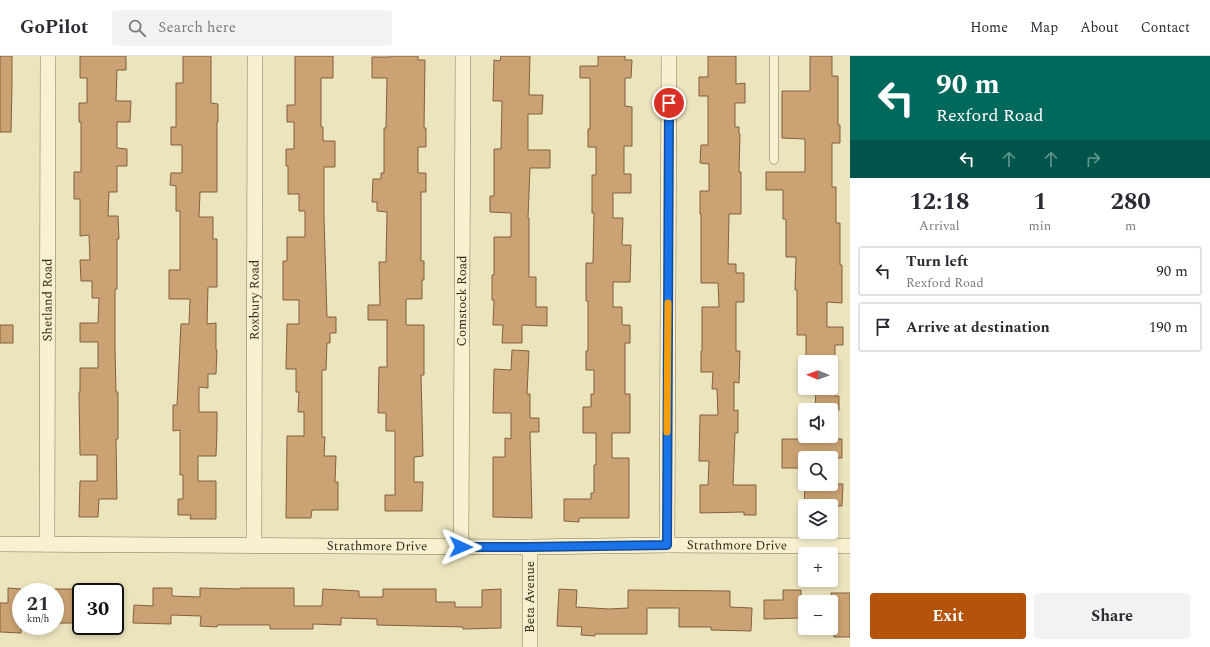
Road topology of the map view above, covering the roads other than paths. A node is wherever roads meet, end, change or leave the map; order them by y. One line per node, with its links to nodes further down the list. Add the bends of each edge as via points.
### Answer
1 (48, 56): 8 (street, Shetland Road)
2 (256, 56): 9 (street, Roxbury Road)
3 (463, 56): 12 (street, Comstock Road)
4 (669, 56): 10 (street)
5 (774, 56): 6 (lane)
6 (774, 160)
7 (0, 544): 8 (street, Strathmore Drive)
8 (47, 544): 9 (street, Strathmore Drive)
9 (254, 545): 12 (street, Strathmore Drive)
10 (667, 545): 11 (street, Strathmore Drive); 13 (street, Strathmore Drive)
11 (850, 546)
12 (461, 547): 13 (street, Strathmore Drive)
13 (530, 547): 14 (street, Beta Avenue)
14 (530, 647)

